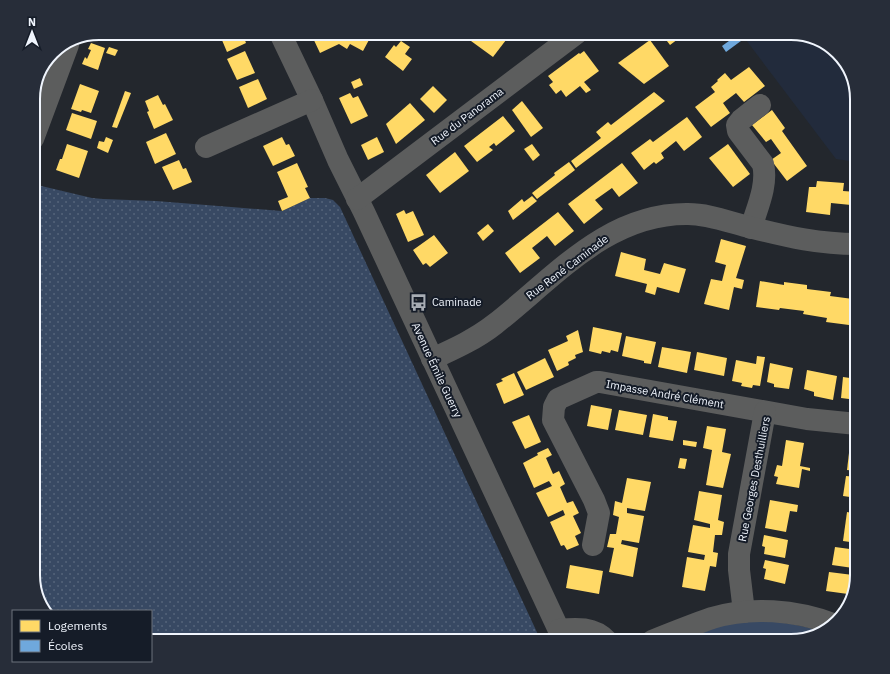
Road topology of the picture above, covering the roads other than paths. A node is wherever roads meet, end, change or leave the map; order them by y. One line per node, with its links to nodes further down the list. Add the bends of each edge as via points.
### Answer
1 (283, 40): 4 (street, Avenue Émile Guerry)
2 (557, 40): 8 (street, Rue du Panorama)
3 (66, 50): 6 (street)
4 (312, 100): 7 (street); 8 (street, Avenue Émile Guerry)
5 (760, 105): 9 (street, via 738,125 738,132 763,164 764,170 763,188)
6 (40, 120)
7 (206, 147)
8 (357, 199): 11 (street, Avenue Émile Guerry)
9 (751, 228): 10 (street, Rue René Caminade, via 803,240); 11 (street, Rue René Caminade, via 709,216 688,214 666,215 615,231 550,277 495,324 468,342)
10 (850, 244)
11 (432, 360): 17 (street, Avenue Émile Guerry)
12 (765, 412): 13 (street, Rue Georges Desthuilliers); 14 (street, Impasse André Clément, via 600,382 558,399 554,407 553,420 599,513); 15 (street, Rue Georges Desthuilliers, via 739,554)
13 (850, 423)
14 (593, 545)
15 (744, 612): 16 (street, via 786,612); 20 (street, via 713,618)
16 (827, 622)
17 (562, 634)
18 (565, 634): 19 (street, via 580,628)
19 (598, 634)
20 (671, 634)

